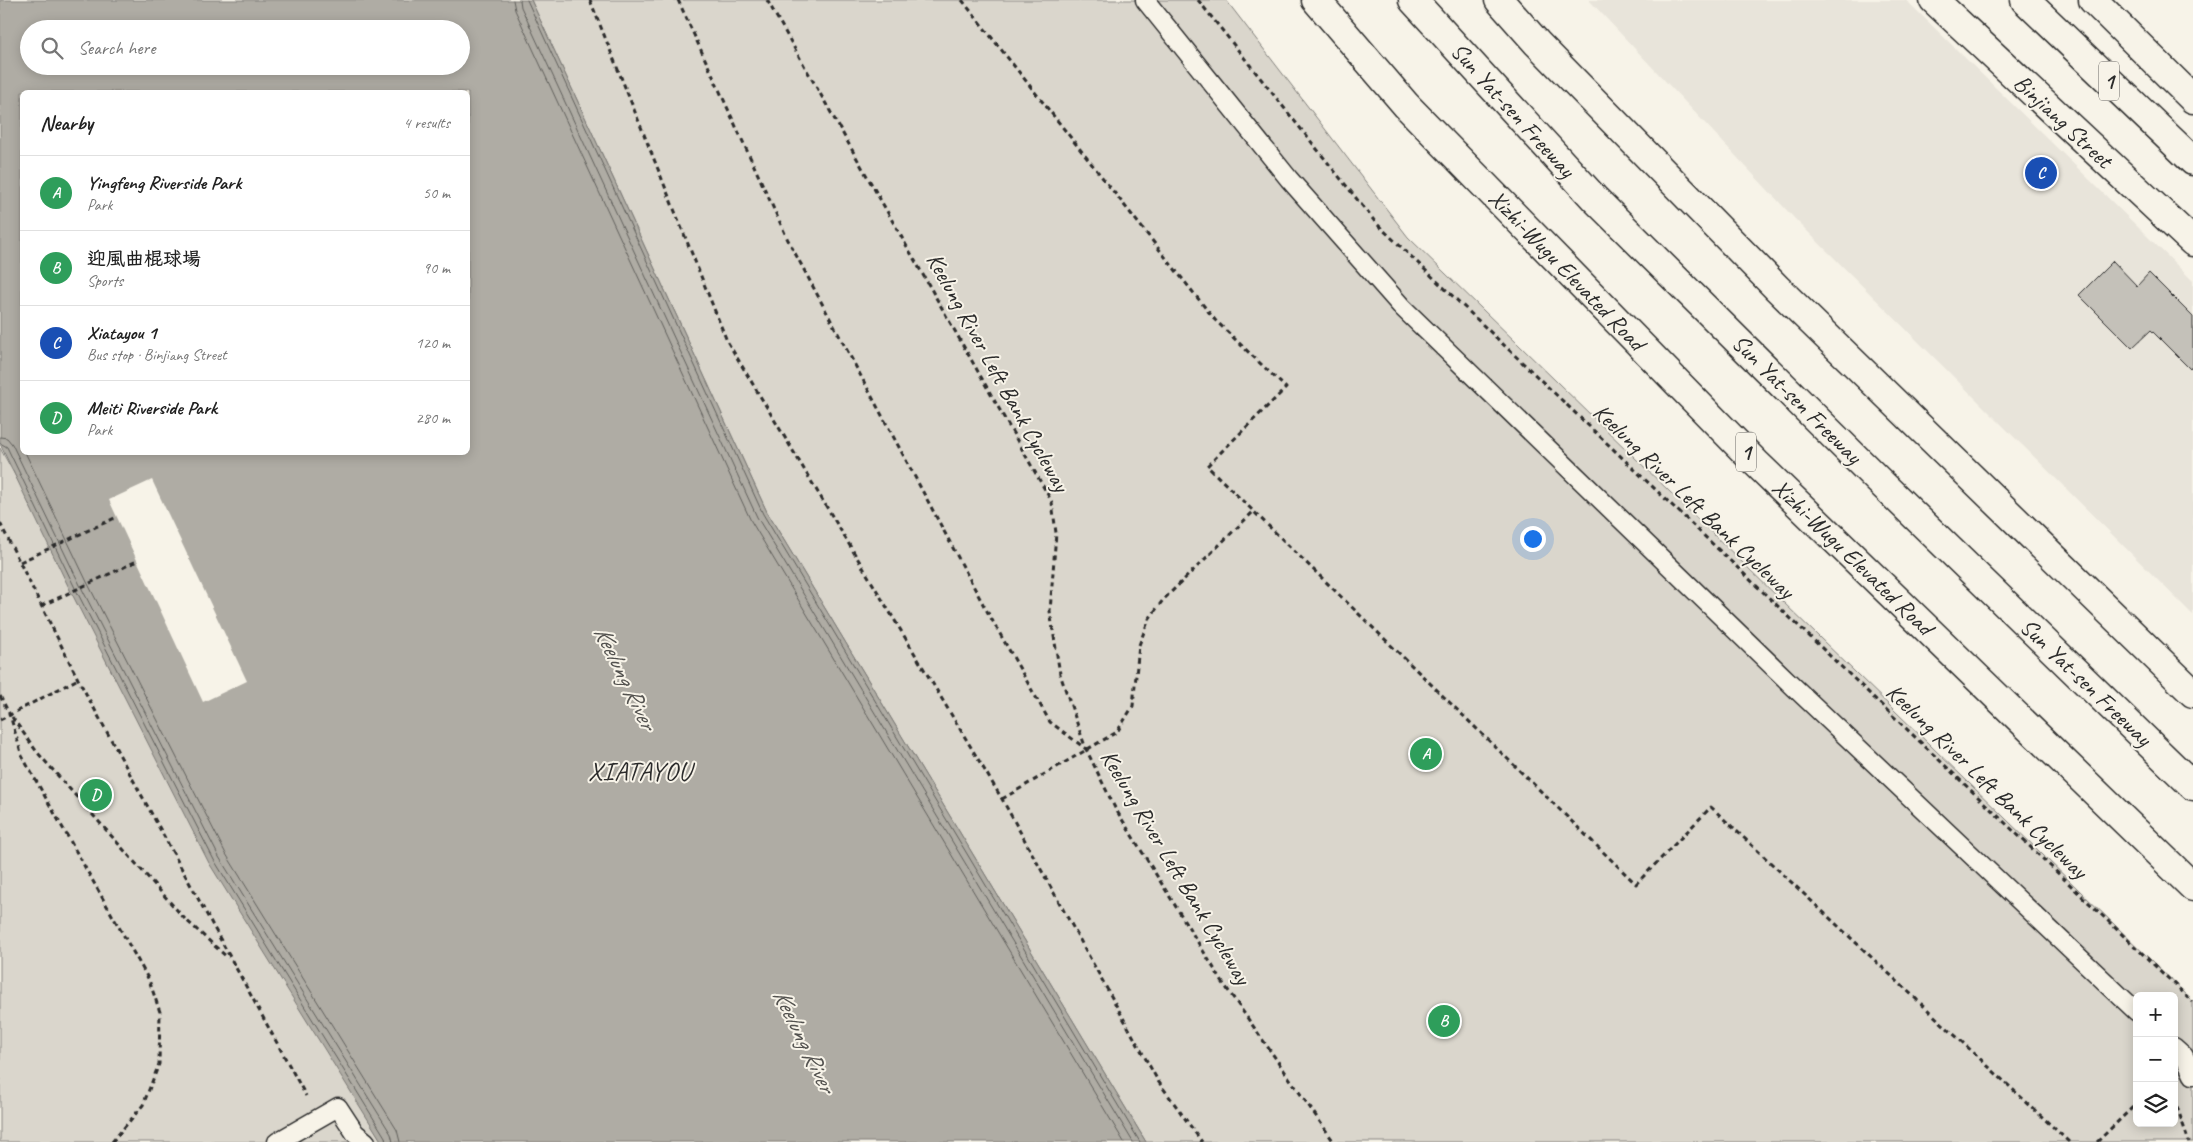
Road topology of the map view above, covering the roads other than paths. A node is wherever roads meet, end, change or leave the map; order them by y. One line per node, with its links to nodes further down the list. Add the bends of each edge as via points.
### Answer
1 (1145, 0): 14 (lane, via 1289,179 1402,307 1794,688)
2 (1316, 0): 13 (main road, Xizhi-Wugu Elevated Road / 1, via 1406,105 1756,463)
3 (1413, 0): 12 (main road, Sun Yat-sen Freeway, via 1594,198)
4 (1499, 0): 11 (main road, via 1537,43 1777,288)
5 (1934, 0): 10 (main road, Binjiang Street)
6 (2025, 0): 9 (main road, 1)
7 (2092, 0): 8 (main road)
8 (2193, 99)
9 (2193, 161)
10 (2193, 242)
11 (2193, 693)
12 (2193, 786)
13 (2193, 887)
14 (2133, 1008)
15 (2178, 1051): 16 (lane)
16 (2193, 1074)
17 (277, 1142): 18 (lane, via 338,1108 355,1133)
18 (366, 1142)

